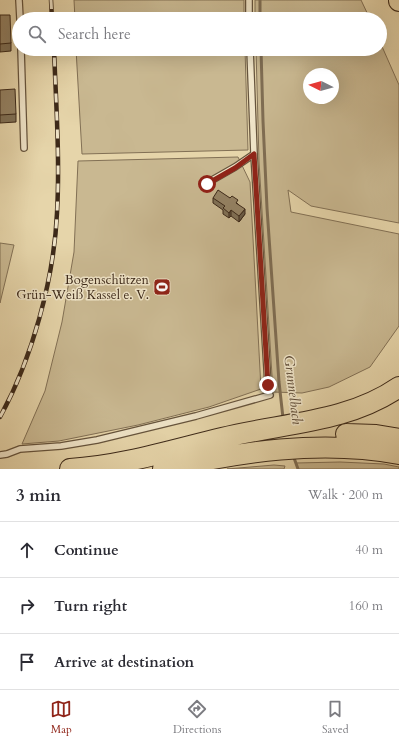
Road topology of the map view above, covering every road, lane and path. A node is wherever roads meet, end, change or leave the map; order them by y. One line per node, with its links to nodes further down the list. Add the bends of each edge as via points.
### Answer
1 (19, 0): 3 (lane)
2 (249, 0): 4 (lane)
3 (20, 12)
4 (249, 12)
5 (21, 56): 7 (lane)
6 (250, 56): 8 (lane)
7 (24, 148)
8 (254, 154): 9 (lane); 10 (lane)
9 (207, 184)
10 (268, 385)
11 (399, 387): 13 (highway, via 364,406 322,419)
12 (270, 395): 17 (lane, via 97,440 20,449)
13 (308, 434): 14 (highway); 15 (highway); 16 (highway, via 350,447)
14 (265, 438): 18 (highway, via 222,438 94,467); 19 (highway, via 246,452)
15 (399, 439)
16 (399, 454)
17 (0, 455)
18 (70, 469)
19 (163, 469)

